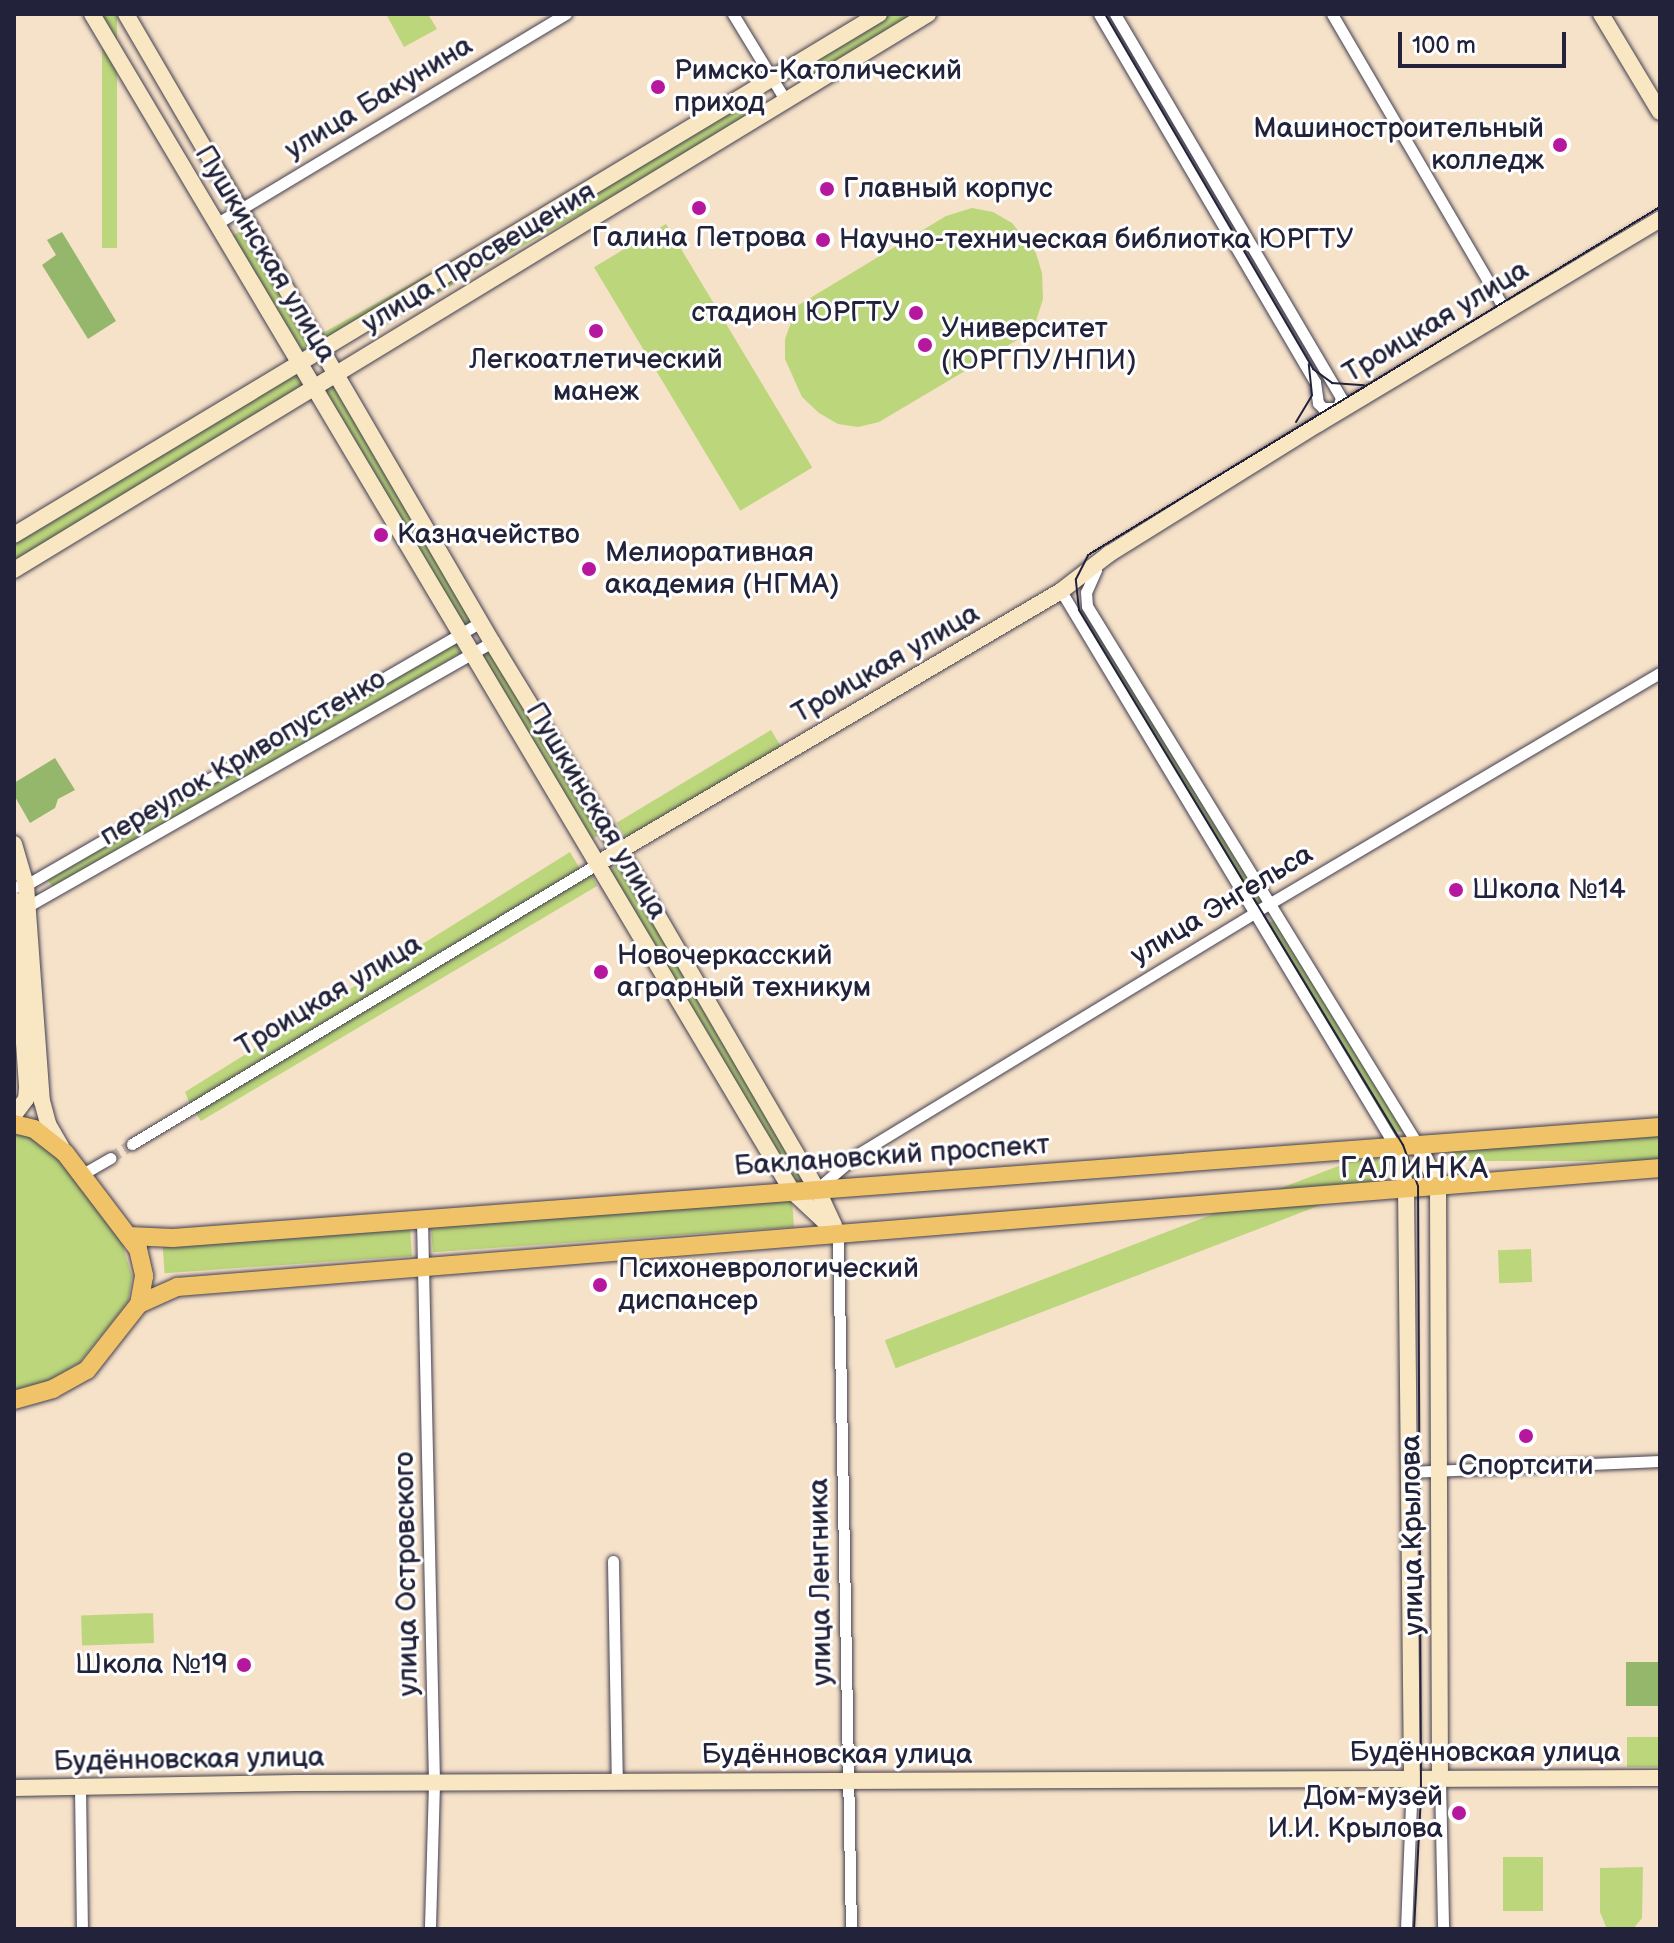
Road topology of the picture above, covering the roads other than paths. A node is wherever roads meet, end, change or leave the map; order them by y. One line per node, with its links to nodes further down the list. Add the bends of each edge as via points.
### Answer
1 (92, 14): 16 (street, Пушкинская улица)
2 (126, 14): 14 (street, Пушкинская улица)
3 (566, 14): 14 (street, улица Бакунина)
4 (733, 14): 11 (street)
5 (879, 14): 11 (street, улица Просвещения)
6 (928, 14): 12 (street, улица Просвещения)
7 (1099, 14): 22 (street, via 1315,382 1318,403)
8 (1115, 14): 22 (street)
9 (1332, 14): 17 (street)
10 (1601, 14): 13 (street)
11 (773, 79): 12 (street); 18 (street, улица Просвещения)
12 (786, 101): 20 (street, улица Просвещения)
13 (1660, 112)
14 (240, 210): 16 (street, улица Бакунина); 18 (street, Пушкинская улица)
15 (1660, 219): 17 (street, Троицкая улица)
16 (216, 224): 19 (street, Пушкинская улица)
17 (1505, 310): 22 (street, Троицкая улица)
18 (321, 349): 19 (street, улица Просвещения); 20 (street, Пушкинская улица)
19 (298, 362): 21 (street, Пушкинская улица); 23 (street, улица Просвещения)
20 (336, 374): 21 (street, улица Просвещения); 27 (street, Пушкинская улица)
21 (314, 387): 25 (street, улица Просвещения); 28 (street, Пушкинская улица)
22 (1339, 407): 24 (street, Троицкая улица)
23 (14, 535)
24 (1109, 554): 26 (street, Троицкая улица); 36 (street, via 1090,577 1087,606)
25 (14, 570)
26 (1061, 591): 33 (street, Троицкая улица); 38 (street)
27 (481, 622): 28 (street, переулок Кривопустенко); 29 (street, Пушкинская улица)
28 (459, 635): 30 (street, Пушкинская улица); 35 (street, переулок Кривопустенко)
29 (492, 642): 30 (street, переулок Кривопустенко); 33 (street, Пушкинская улица)
30 (471, 655): 34 (street, Пушкинская улица); 37 (street, переулок Кривопустенко)
31 (1660, 673): 36 (street, улица Энгельса)
32 (14, 844): 35 (street)
33 (619, 851): 34 (street, Троицкая улица); 51 (street, Пушкинская улица)
34 (597, 864): 42 (street, Троицкая улица); 52 (street, Пушкинская улица)
35 (20, 886): 37 (street)
36 (1270, 903): 38 (street, улица Энгельса); 43 (street)
37 (19, 906): 39 (street, via 27,1088); 45 (street, via 42,1101)
38 (1252, 914): 44 (street); 51 (street, улица Энгельса, via 858,1154)
39 (14, 1115)
40 (14, 1124): 45 (main road, via 34,1129)
41 (1660, 1127): 43 (main road, Баклановский проспект)
42 (132, 1144)
43 (1418, 1145): 44 (main road, Баклановский проспект); 49 (street, улица Крылова)
44 (1395, 1146): 50 (street, улица Крылова); 51 (main road, Баклановский проспект)
45 (65, 1153): 48 (main road)
46 (110, 1158): 48 (street)
47 (1660, 1168): 49 (main road)
48 (81, 1175): 55 (main road)
49 (1438, 1185): 50 (main road); 61 (street, улица Крылова)
50 (1406, 1187): 54 (main road); 60 (street, улица Крылова)
51 (817, 1189): 52 (main road, Баклановский проспект); 54 (street, Пушкинская улица)
52 (792, 1191): 53 (main road, Баклановский проспект); 54 (street, Пушкинская улица)
53 (422, 1219): 55 (main road, Баклановский проспект, via 173,1238); 56 (street, улица Островского)
54 (838, 1234): 56 (main road); 66 (street, улица Ленгника)
55 (128, 1236): 57 (main road, via 142,1262)
56 (425, 1267): 57 (main road, via 177,1287); 68 (street, улица Островского)
57 (139, 1304): 58 (main road, via 87,1370 53,1389)
58 (14, 1400)
59 (1660, 1461): 61 (street)
60 (1409, 1472): 61 (street); 64 (street, улица Крылова)
61 (1437, 1474): 65 (street, улица Крылова)
62 (613, 1561): 67 (street)
63 (1660, 1778): 65 (street, Будённовская улица)
64 (1412, 1779): 65 (street, Будённовская улица); 66 (street, Будённовская улица); 74 (street, улица Крылова)
65 (1440, 1780): 75 (street, улица Крылова)
66 (849, 1781): 67 (street, Будённовская улица); 73 (street, улица Ленгника)
67 (617, 1782): 68 (street, Будённовская улица)
68 (434, 1783): 70 (street, Будённовская улица); 72 (street, улица Островского)
69 (14, 1788): 70 (street, Будённовская улица)
70 (80, 1788): 71 (street)
71 (82, 1929)
72 (430, 1929)
73 (851, 1929)
74 (1406, 1929)
75 (1443, 1929)

